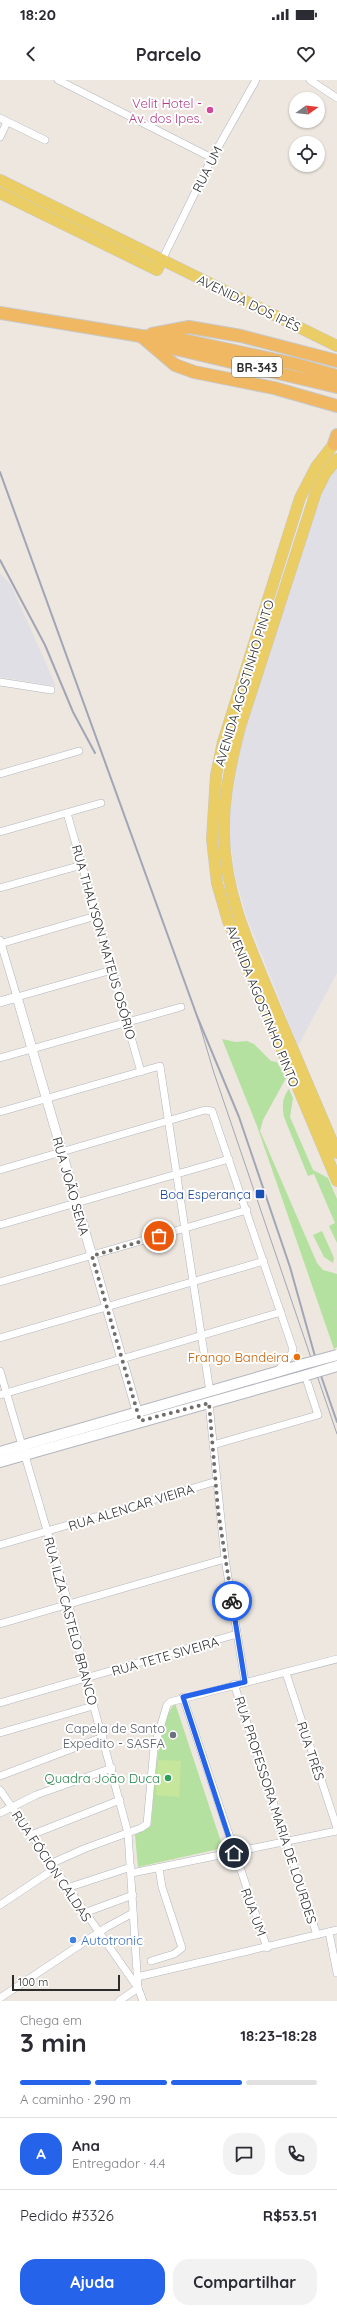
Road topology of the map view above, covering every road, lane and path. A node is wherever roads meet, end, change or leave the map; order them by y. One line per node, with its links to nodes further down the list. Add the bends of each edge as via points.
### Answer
1 (58, 80): 9 (street)
2 (256, 80): 9 (street, RUA UM)
3 (310, 80): 4 (street)
4 (337, 98)
5 (0, 118): 6 (street)
6 (7, 122): 7 (street); 8 (street)
7 (0, 137)
8 (45, 140)
9 (212, 158): 12 (street, RUA UM)
10 (0, 180): 12 (main road, AVENIDA DOS IPÊS)
11 (0, 193): 12 (main road, via 157,270)
12 (162, 260): 15 (main road, AVENIDA DOS IPÊS)
13 (0, 313): 14 (highway, BR-343)
14 (142, 336): 16 (highway, via 189,327 241,336); 17 (highway, BR-343, via 179,339 295,364); 18 (highway, BR-343, via 176,349); 19 (highway, via 175,365 194,372 274,388)
15 (337, 346)
16 (337, 361)
17 (337, 376)
18 (337, 387)
19 (335, 407)
20 (336, 440): 49 (main road, AVENIDA AGOSTINHO PINTO, via 316,467 300,498 223,742 213,801 212,839 217,883 228,921)
21 (337, 459): 45 (main road, AVENIDA AGOSTINHO PINTO, via 325,474 316,492 240,727 228,783 224,834 228,878 243,931)
22 (0, 682): 23 (street)
23 (51, 690)
24 (79, 751): 25 (street)
25 (0, 774)
26 (102, 803): 27 (street)
27 (67, 813): 28 (street); 29 (street, RUA THALYSON MATEUS OSÓRIO)
28 (0, 832)
29 (82, 865): 30 (street); 31 (street, RUA THALYSON MATEUS OSÓRIO)
30 (0, 888)
31 (96, 916): 32 (street); 33 (street, RUA THALYSON MATEUS OSÓRIO)
32 (0, 943): 34 (street)
33 (112, 970): 34 (street); 37 (street, RUA THALYSON MATEUS OSÓRIO)
34 (17, 997): 35 (street); 38 (street, RUA JOÃO SENA)
35 (0, 1002)
36 (180, 1007): 37 (street)
37 (127, 1022): 38 (street); 40 (street, RUA THALYSON MATEUS OSÓRIO)
38 (32, 1049): 39 (street); 41 (street, RUA JOÃO SENA)
39 (0, 1058)
40 (141, 1072): 41 (street); 43 (street, via 160,1066)
41 (46, 1099): 42 (street); 44 (street, RUA JOÃO SENA)
42 (0, 1112)
43 (169, 1121): 44 (street); 46 (street, via 205,1110 212,1111); 48 (street)
44 (62, 1153): 47 (street); 50 (street, RUA JOÃO SENA)
45 (337, 1153)
46 (229, 1159): 48 (street); 51 (street)
47 (0, 1170)
48 (178, 1174): 50 (street); 53 (street)
49 (337, 1181)
50 (77, 1203): 52 (street); 54 (street, RUA JOÃO SENA)
51 (247, 1210): 53 (street); 55 (street)
52 (0, 1225)
53 (186, 1228): 54 (street); 57 (street)
54 (92, 1256): 56 (street); 58 (street, RUA JOÃO SENA)
55 (264, 1261): 57 (street); 59 (street)
56 (0, 1282)
57 (195, 1282): 58 (street); 60 (street)
58 (106, 1308): 61 (street); 63 (street, RUA JOÃO SENA)
59 (281, 1312): 60 (street); 66 (street, via 293,1349 292,1355 281,1364)
60 (201, 1337): 63 (street); 68 (street)
61 (0, 1338)
62 (337, 1355): 66 (main road, bridge)
63 (122, 1360): 69 (street); 71 (street, RUA JOÃO SENA)
64 (337, 1366): 67 (main road, bridge)
65 (0, 1371): 69 (street, RUA ILZA CASTELO BRANCO)
66 (277, 1372): 68 (main road)
67 (307, 1378): 70 (main road); 72 (street, via 318,1415)
68 (210, 1392): 71 (main road)
69 (3, 1394): 73 (street, RUA ILZA CASTELO BRANCO)
70 (209, 1403): 71 (main road); 72 (street)
71 (139, 1417): 73 (main road)
72 (213, 1445): 76 (street)
73 (24, 1450): 74 (main road); 75 (main road); 77 (street, RUA ILZA CASTELO BRANCO)
74 (0, 1452)
75 (0, 1462)
76 (217, 1481): 77 (street, RUA ALENCAR VIEIRA); 79 (street)
77 (47, 1532): 78 (street, RUA ALENCAR VIEIRA); 80 (street, RUA ILZA CASTELO BRANCO)
78 (0, 1545)
79 (225, 1559): 80 (street); 82 (street)
80 (69, 1605): 81 (street); 85 (street, RUA ILZA CASTELO BRANCO)
81 (0, 1624)
82 (237, 1634): 85 (street, RUA TETE SIVEIRA); 86 (street)
83 (337, 1659): 84 (street)
84 (286, 1673): 86 (street); 99 (street, RUA TRÊS)
85 (86, 1678): 89 (street, RUA TETE SIVEIRA); 90 (street, RUA ILZA CASTELO BRANCO)
86 (245, 1682): 87 (street)
87 (234, 1684): 88 (street); 103 (street, RUA PROFESSORA MARIA DE LOURDES)
88 (183, 1697): 101 (street, via 167,1705 154,1748 147,1824); 104 (street, RUA UM)
89 (0, 1704)
90 (93, 1706): 91 (street); 92 (street, RUA ILZA CASTELO BRANCO)
91 (0, 1733)
92 (103, 1737): 93 (street, RUA ILZA CASTELO BRANCO); 94 (street)
93 (112, 1768): 96 (street, RUA ILZA CASTELO BRANCO); 97 (street)
94 (0, 1776)
95 (0, 1790): 97 (street, RUA FÓCION CALDAS)
96 (120, 1800): 101 (street, RUA ILZA CASTELO BRANCO); 102 (street)
97 (11, 1806): 98 (street); 102 (street, RUA FÓCION CALDAS)
98 (0, 1813)
99 (337, 1828)
100 (337, 1832): 103 (street)
101 (128, 1833): 105 (street, via 86,1848); 107 (street, RUA ILZA CASTELO BRANCO)
102 (31, 1836): 105 (street, RUA FÓCION CALDAS)
103 (287, 1843): 104 (street); 115 (street, RUA PROFESSORA MARIA DE LOURDES)
104 (234, 1853): 106 (street); 116 (street, RUA UM)
105 (52, 1866): 108 (street, RUA FÓCION CALDAS); 110 (street)
106 (159, 1868): 107 (street); 117 (street, via 162,1887 182,1948 174,1954)
107 (131, 1870): 108 (street); 109 (street, RUA ILZA CASTELO BRANCO)
108 (67, 1888): 111 (street, RUA FÓCION CALDAS)
109 (133, 1895): 111 (street); 112 (street, RUA ILZA CASTELO BRANCO)
110 (0, 1905)
111 (84, 1913): 114 (street, RUA FÓCION CALDAS)
112 (133, 1913): 114 (street); 119 (street, RUA ILZA CASTELO BRANCO)
113 (333, 1931): 115 (street); 118 (street)
114 (98, 1933): 120 (street, RUA FÓCION CALDAS); 121 (street)
115 (317, 1935): 116 (street)
116 (267, 1948): 119 (street)
117 (151, 1961)
118 (337, 1973)
119 (137, 1976): 120 (street, RUA ILZA CASTELO BRANCO)
120 (138, 1988): 122 (street); 123 (street, RUA FÓCION CALDAS)
121 (0, 1998)
122 (119, 2001)
123 (143, 2001)

